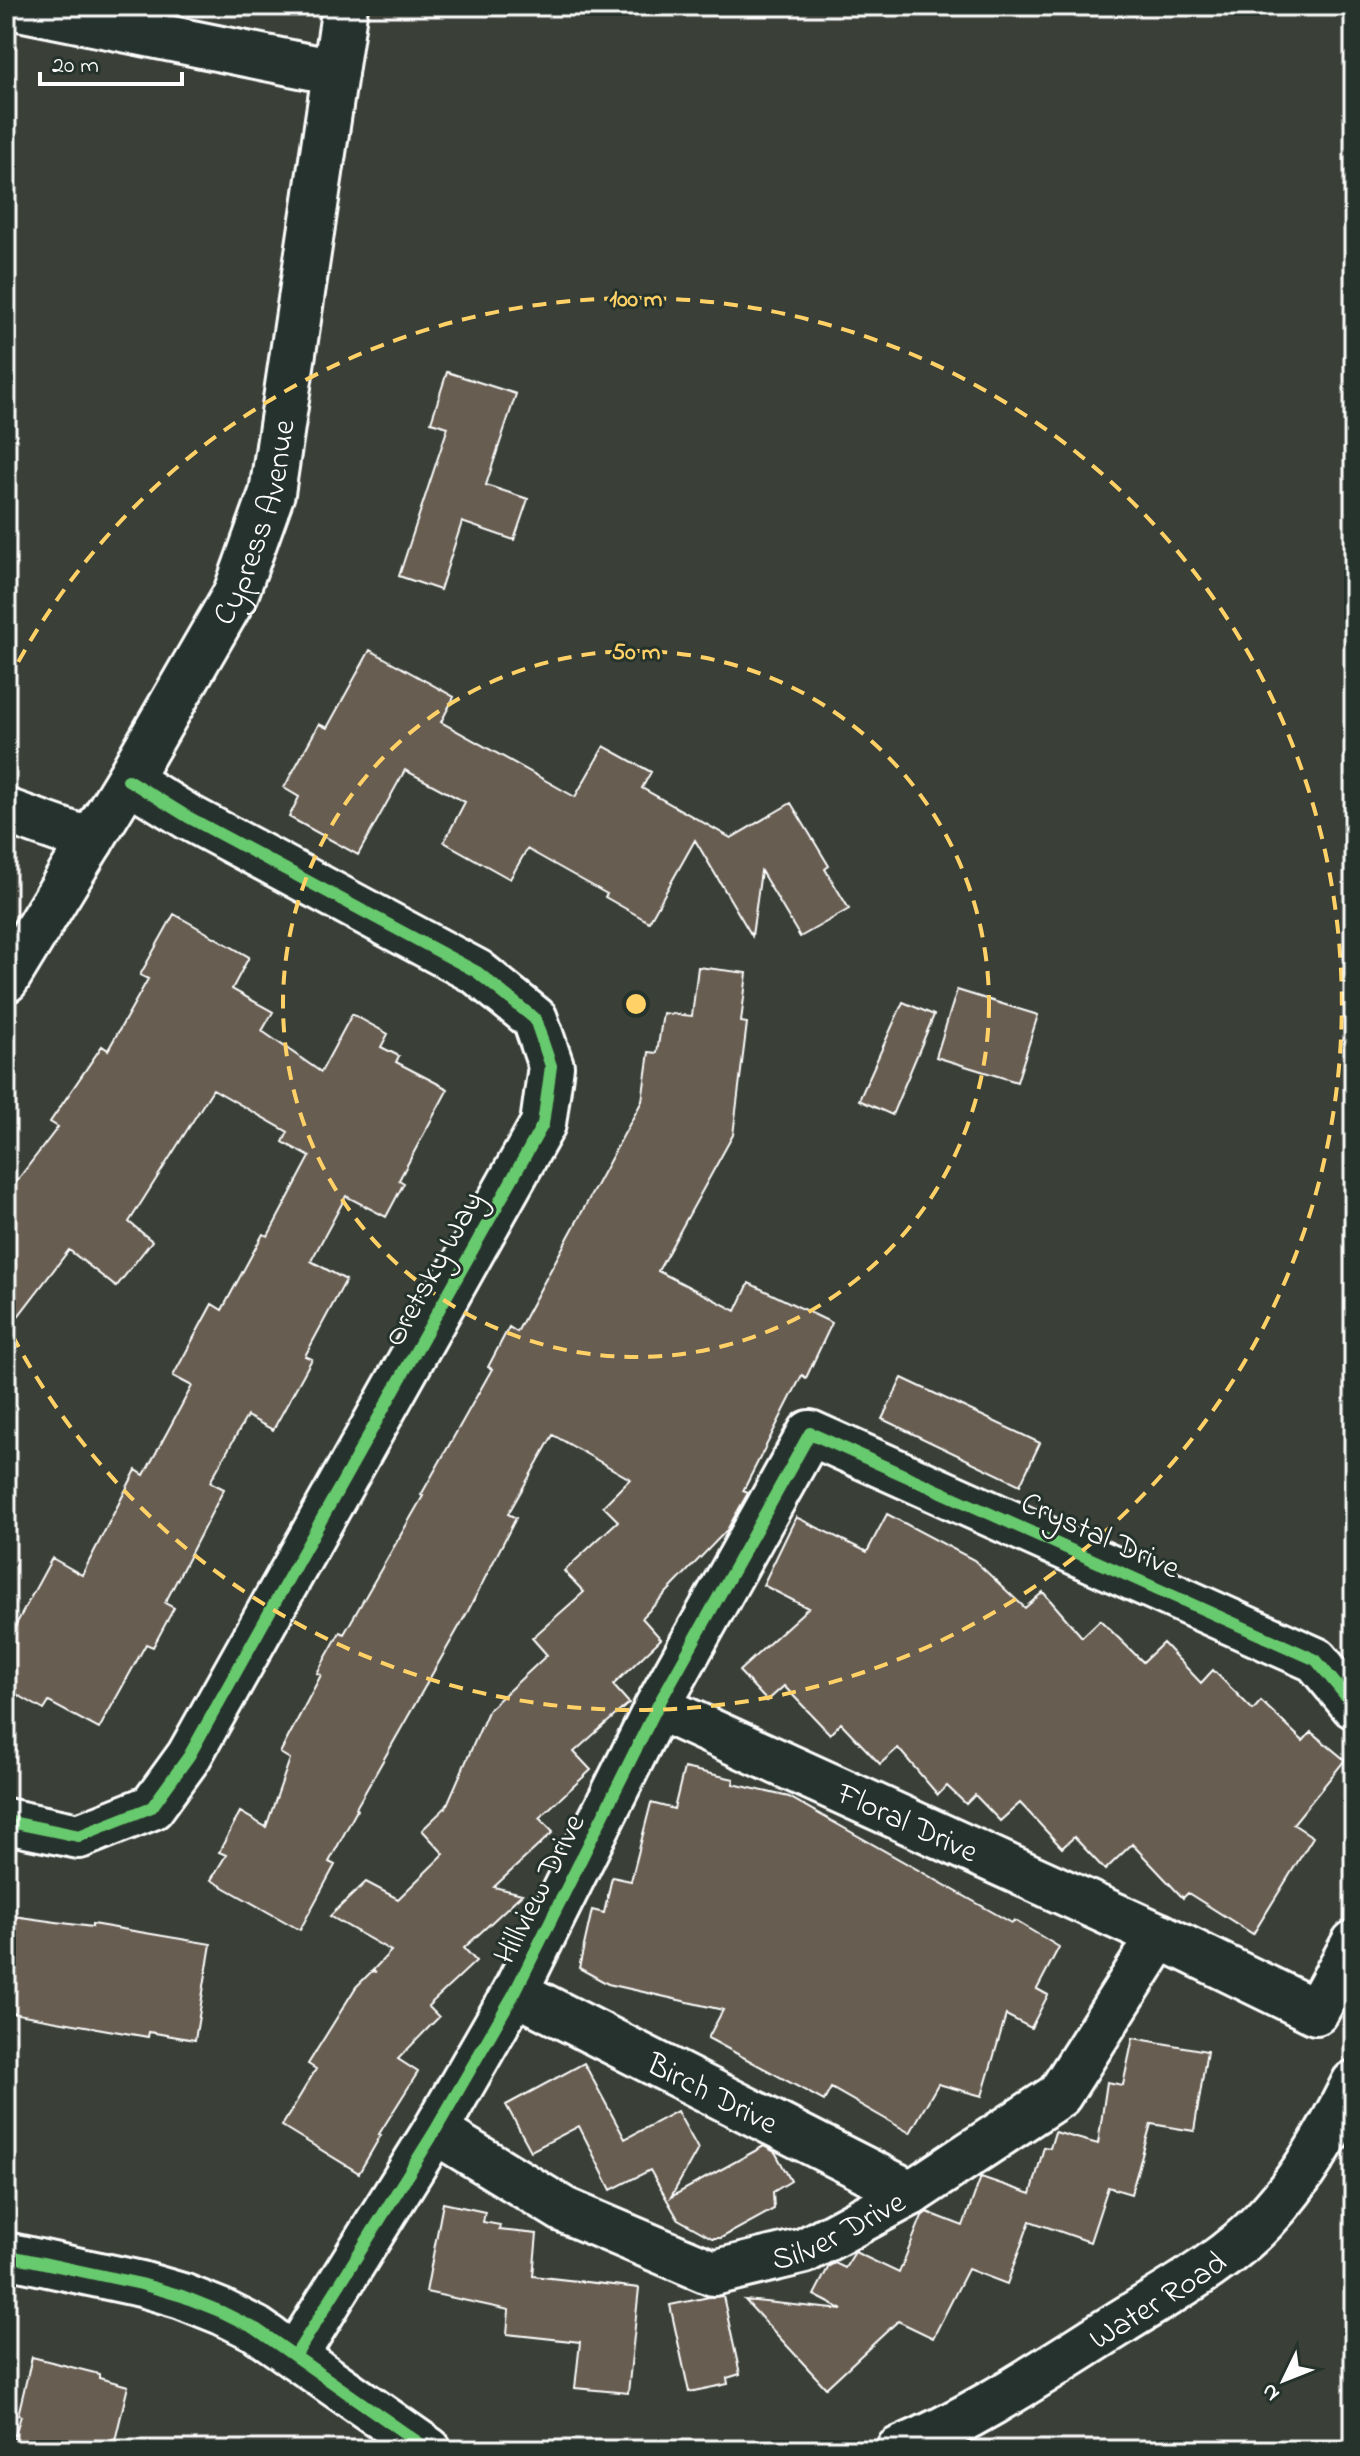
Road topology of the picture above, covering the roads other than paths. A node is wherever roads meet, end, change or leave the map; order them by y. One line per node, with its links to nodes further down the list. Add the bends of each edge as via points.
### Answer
1 (9, 6): 3 (street)
2 (345, 6): 3 (street, Cypress Avenue)
3 (335, 72): 4 (street, Cypress Avenue, via 272,493 236,593)
4 (128, 780): 6 (street, Cypress Avenue); 11 (street, Oretsky Way, via 477,972 535,1019 551,1066 543,1124 197,1742 152,1807 79,1836)
5 (6, 811): 6 (street)
6 (91, 841): 7 (street, Cypress Avenue)
7 (6, 980)
8 (810, 1433): 9 (street, Crystal Drive, via 1316,1660); 10 (street, Hillview Drive)
9 (1354, 1706)
10 (657, 1707): 12 (street, Floral Drive); 14 (street, Hillview Drive)
11 (6, 1821)
12 (1160, 1936): 13 (street, via 1316,2012); 17 (street, Silver Drive, via 1059,2095)
13 (1354, 1943)
14 (515, 1992): 16 (street, Hillview Drive); 17 (street, Birch Drive)
15 (1354, 2083): 21 (street, Water Road, via 1294,2186 1231,2249 1003,2397)
16 (435, 2131): 17 (street, Silver Drive, via 564,2210 713,2273 804,2251); 19 (street, Hillview Drive)
17 (911, 2193)
18 (6, 2255): 19 (street, via 182,2296 256,2329)
19 (295, 2356): 20 (street)
20 (429, 2450)
21 (898, 2450)

